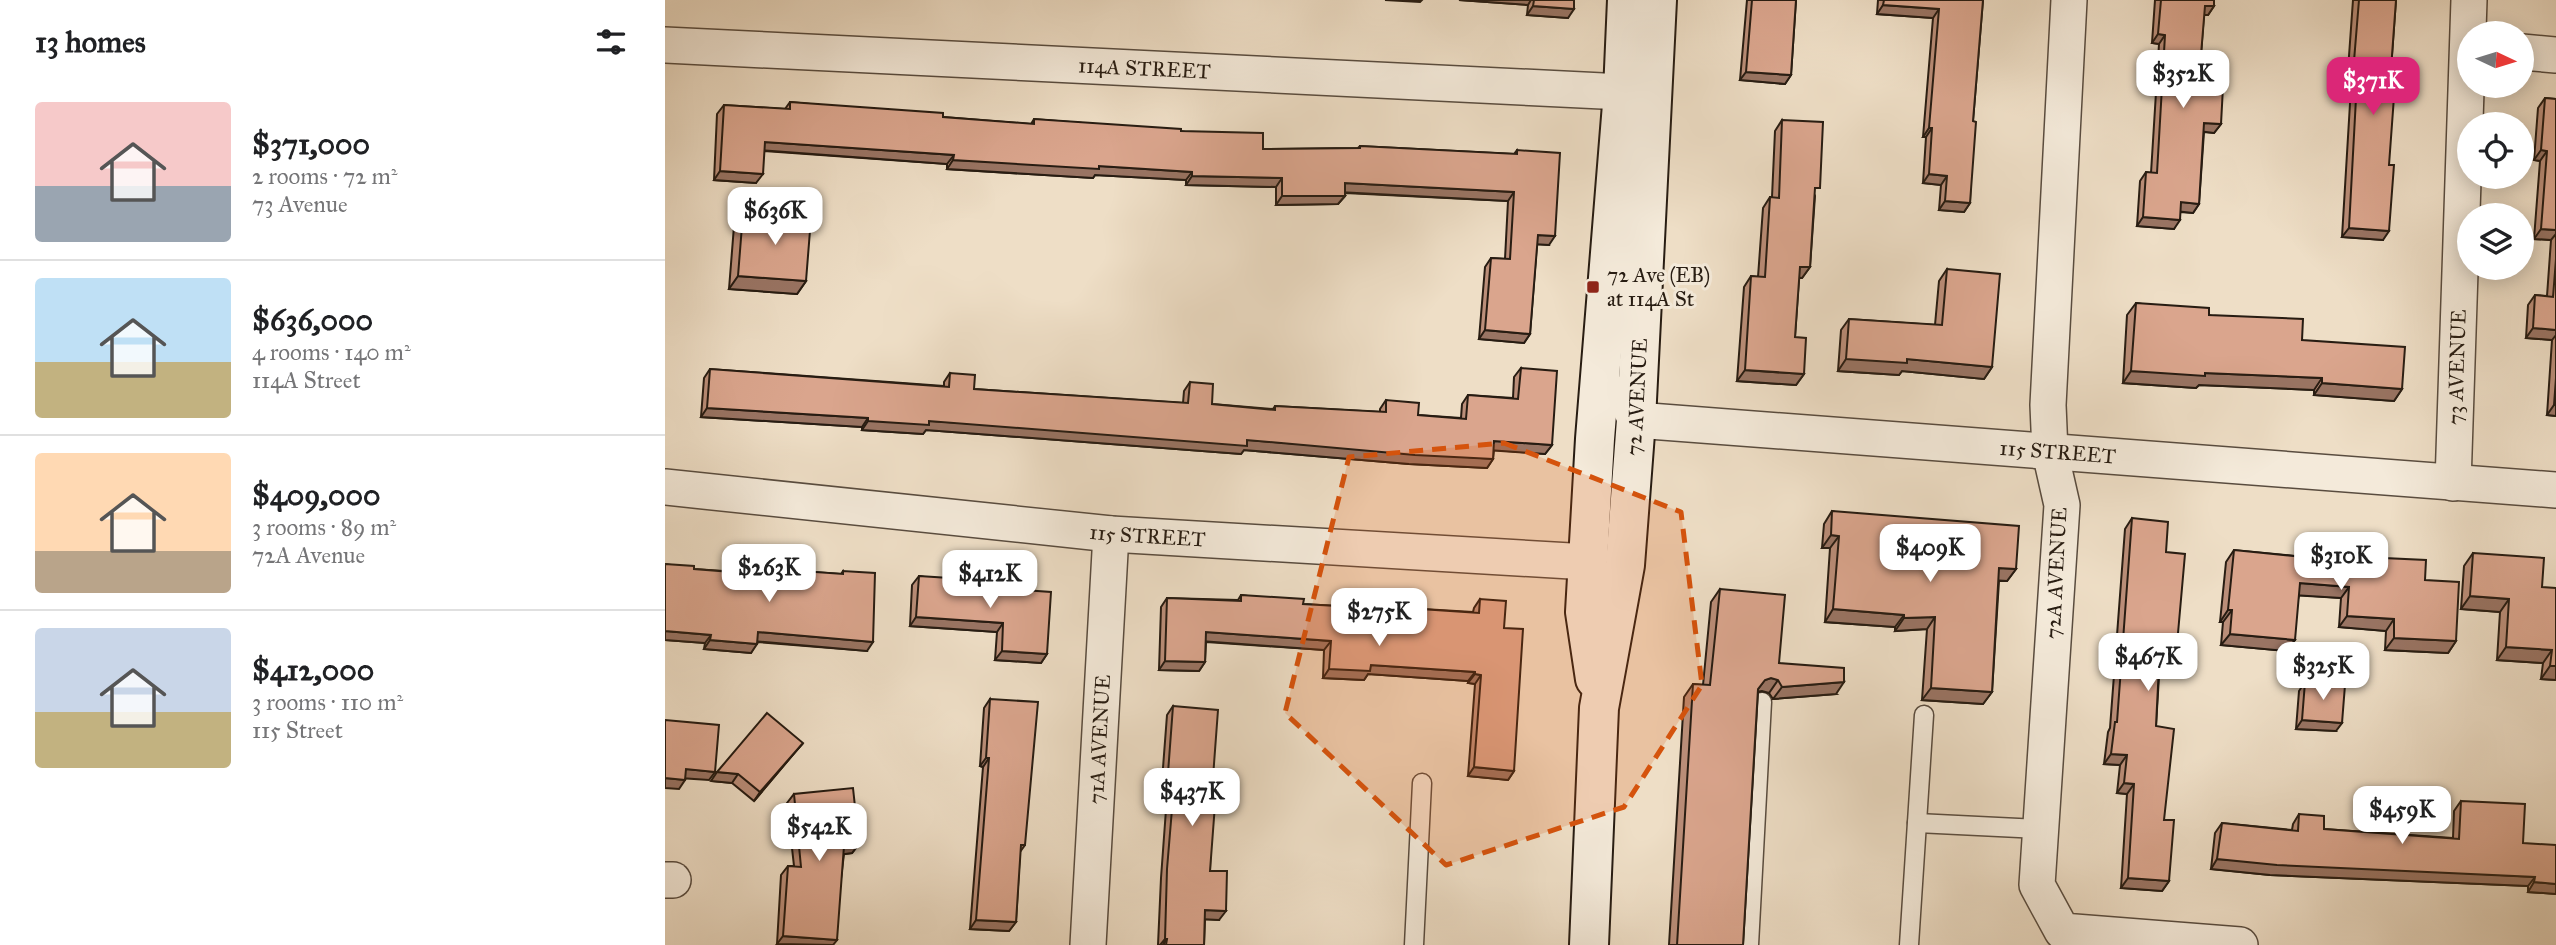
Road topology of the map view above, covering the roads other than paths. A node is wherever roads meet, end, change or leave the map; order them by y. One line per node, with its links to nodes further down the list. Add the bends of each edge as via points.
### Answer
1 (1627, 0): 9 (main road, 72 AVENUE)
2 (1657, 0): 12 (main road, 72 AVENUE)
3 (2070, 0): 13 (street, 72A AVENUE, via 2048,394)
4 (2469, 0): 5 (street, 73 AVENUE)
5 (2469, 21)
6 (665, 45): 9 (street, 114A STREET)
7 (2534, 53): 8 (street)
8 (2556, 55)
9 (1623, 92): 11 (main road, 72 AVENUE)
10 (2467, 98): 14 (street, 73 AVENUE)
11 (1602, 351): 12 (street); 18 (main road, 72 AVENUE)
12 (1636, 420): 13 (street, 115 STREET); 20 (main road, 72 AVENUE, via 1625,565)
13 (2050, 452): 14 (street, 115 STREET); 24 (street, 72A AVENUE, via 2062,505)
14 (2453, 483): 16 (street, 115 STREET)
15 (665, 487): 17 (street, 115 STREET)
16 (2556, 490)
17 (1111, 534): 18 (street, 115 STREET); 25 (street, 71A AVENUE)
18 (1588, 562): 20 (main road, 72 AVENUE, via 1585,612)
19 (1762, 702): 28 (lane)
20 (1599, 708): 27 (main road, 72 AVENUE)
21 (1924, 715): 23 (lane)
22 (1422, 783): 26 (lane)
23 (1917, 823): 24 (lane); 29 (lane)
24 (2041, 829): 30 (street, 72A AVENUE, via 2037,885 2061,931)
25 (1088, 945)
26 (1414, 945)
27 (1589, 945)
28 (1749, 945)
29 (1909, 945)
30 (2240, 945)

